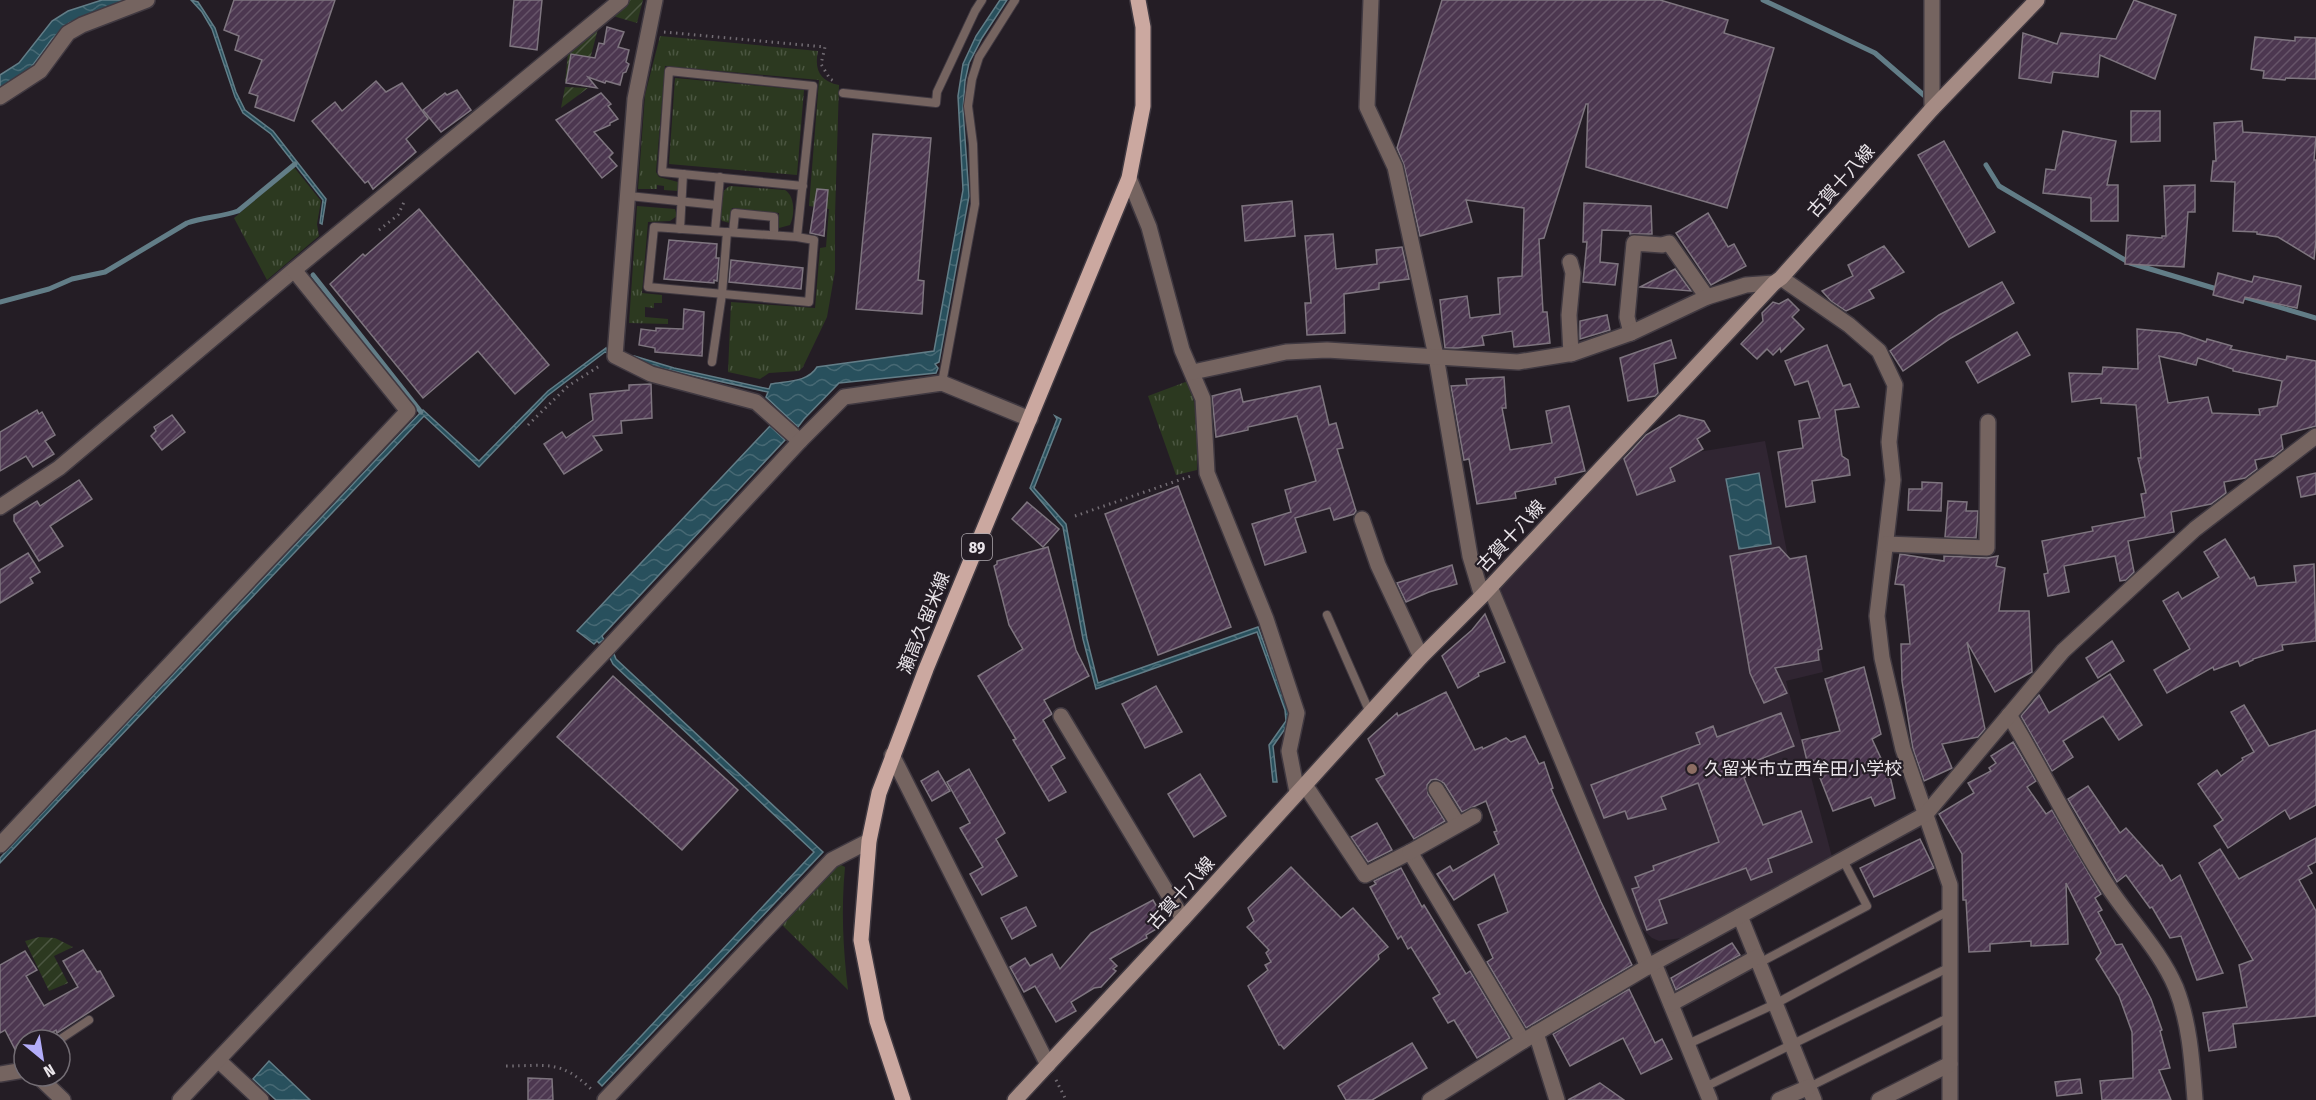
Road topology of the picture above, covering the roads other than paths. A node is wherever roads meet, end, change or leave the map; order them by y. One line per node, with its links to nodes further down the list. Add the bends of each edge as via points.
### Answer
1 (147, 0): 11 (street, via 68,33 40,71)
2 (621, 0): 26 (street)
3 (655, 0): 17 (street, via 635,99)
4 (982, 0): 10 (lane, via 937,92 936,103)
5 (1015, 0): 35 (lane, via 979,57 972,79 968,106 975,204)
6 (1138, 0): 15 (main road, 瀬高久留米線 / 89, via 1143,27 1143,106)
7 (1371, 0): 32 (street, via 1367,107 1395,167)
8 (1932, 0): 12 (street)
9 (2037, 0): 12 (main road, 古賀十八線)
10 (843, 93)
11 (0, 97)
12 (1932, 108): 27 (main road, 古賀十八線)
13 (682, 174): 14 (lane); 16 (lane, via 662,172 669,71 813,86); 18 (lane)
14 (720, 177): 16 (lane); 19 (lane)
15 (1130, 178): 34 (street, via 1149,227 1182,350); 36 (main road, 瀬高久留米線 / 89)
16 (803, 186): 24 (lane)
17 (629, 196): 18 (lane); 39 (street, via 615,356 651,374 756,402)
18 (681, 201): 19 (lane); 20 (lane)
19 (717, 205): 21 (lane)
20 (680, 229): 21 (lane); 28 (lane, via 654,226 648,287)
21 (715, 231): 22 (lane)
22 (730, 232): 23 (lane); 23 (lane, via 735,213 774,217); 28 (lane)
23 (774, 236): 24 (lane)
24 (797, 237): 28 (lane, via 814,240 809,302)
25 (1570, 262): 31 (street)
26 (294, 270): 40 (street, via 59,468); 56 (street, via 408,411)
27 (1778, 280): 29 (street); 42 (street, via 1850,325 1879,351 1895,385 1889,442 1893,480); 43 (main road, 古賀十八線)
28 (722, 294): 33 (lane)
29 (1707, 297): 30 (street); 30 (street, via 1669,243 1634,243 1627,317)
30 (1631, 333): 31 (street)
31 (1571, 354): 32 (street, via 1518,363)
32 (1436, 356): 34 (street, via 1327,350 1286,352); 43 (street, via 1470,556)
33 (712, 362)
34 (1193, 372): 50 (street, via 1203,399 1207,473 1266,619 1297,713 1288,751)
35 (942, 383): 36 (street); 39 (street, via 844,397)
36 (1030, 419): 49 (main road, 瀬高久留米線 / 89)
37 (1988, 422): 42 (street, via 1988,548)
38 (2316, 436): 47 (street, via 2195,529 2063,651)
39 (800, 441): 73 (street)
40 (0, 507)
41 (1362, 519): 45 (street, via 1378,565)
42 (1886, 544): 52 (street, via 1877,616 1882,658 1903,748)
43 (1486, 591): 45 (main road, 古賀十八線); 63 (street)
44 (1328, 615): 46 (lane)
45 (1421, 657): 46 (main road, 古賀十八線)
46 (1370, 713): 50 (main road, 古賀十八線)
47 (2009, 715): 52 (street); 90 (street, via 2096,867 2175,987 2189,1032)
48 (1061, 716): 61 (street)
49 (892, 755): 55 (main road, 瀬高久留米線 / 89); 75 (street)
50 (1301, 788): 57 (street, via 1365,875); 61 (main road, 古賀十八線)
51 (1436, 789): 54 (street)
52 (1926, 814): 58 (street); 59 (street, via 1950,885)
53 (1474, 816): 54 (street)
54 (1458, 824): 57 (street)
55 (869, 841): 79 (street, via 832,860); 83 (main road, 瀬高久留米線 / 89, via 861,940 877,1021)
56 (0, 845)
57 (1410, 852): 70 (street)
58 (1843, 860): 60 (street); 62 (lane, via 1867,906)
59 (1950, 910): 64 (street); 66 (lane)
60 (1740, 916): 62 (street); 63 (street)
61 (1183, 920): 75 (main road, 古賀十八線)
62 (1758, 960): 65 (street); 66 (street)
63 (1651, 965): 65 (street); 70 (street)
64 (1950, 967): 67 (street); 72 (lane)
65 (1671, 1004): 71 (street)
66 (1775, 1004): 71 (lane); 72 (street)
67 (1950, 1017): 74 (street); 78 (lane)
68 (89, 1020): 69 (lane)
69 (72, 1031)
70 (1529, 1037): 85 (street); 86 (street)
71 (1688, 1044): 77 (street)
72 (1791, 1045): 77 (lane); 78 (street)
73 (218, 1060): 81 (street); 82 (street)
74 (1950, 1064): 88 (street); 89 (street)
75 (1048, 1065): 84 (main road, 古賀十八線)
76 (50, 1088): 80 (street)
77 (1708, 1093)
78 (1811, 1094): 87 (street)
79 (599, 1096)
80 (63, 1100)
81 (180, 1100)
82 (261, 1100)
83 (903, 1100)
84 (1015, 1100)
85 (1430, 1100)
86 (1557, 1100)
87 (1779, 1100)
88 (1879, 1100)
89 (1950, 1100)
90 (2195, 1100)

